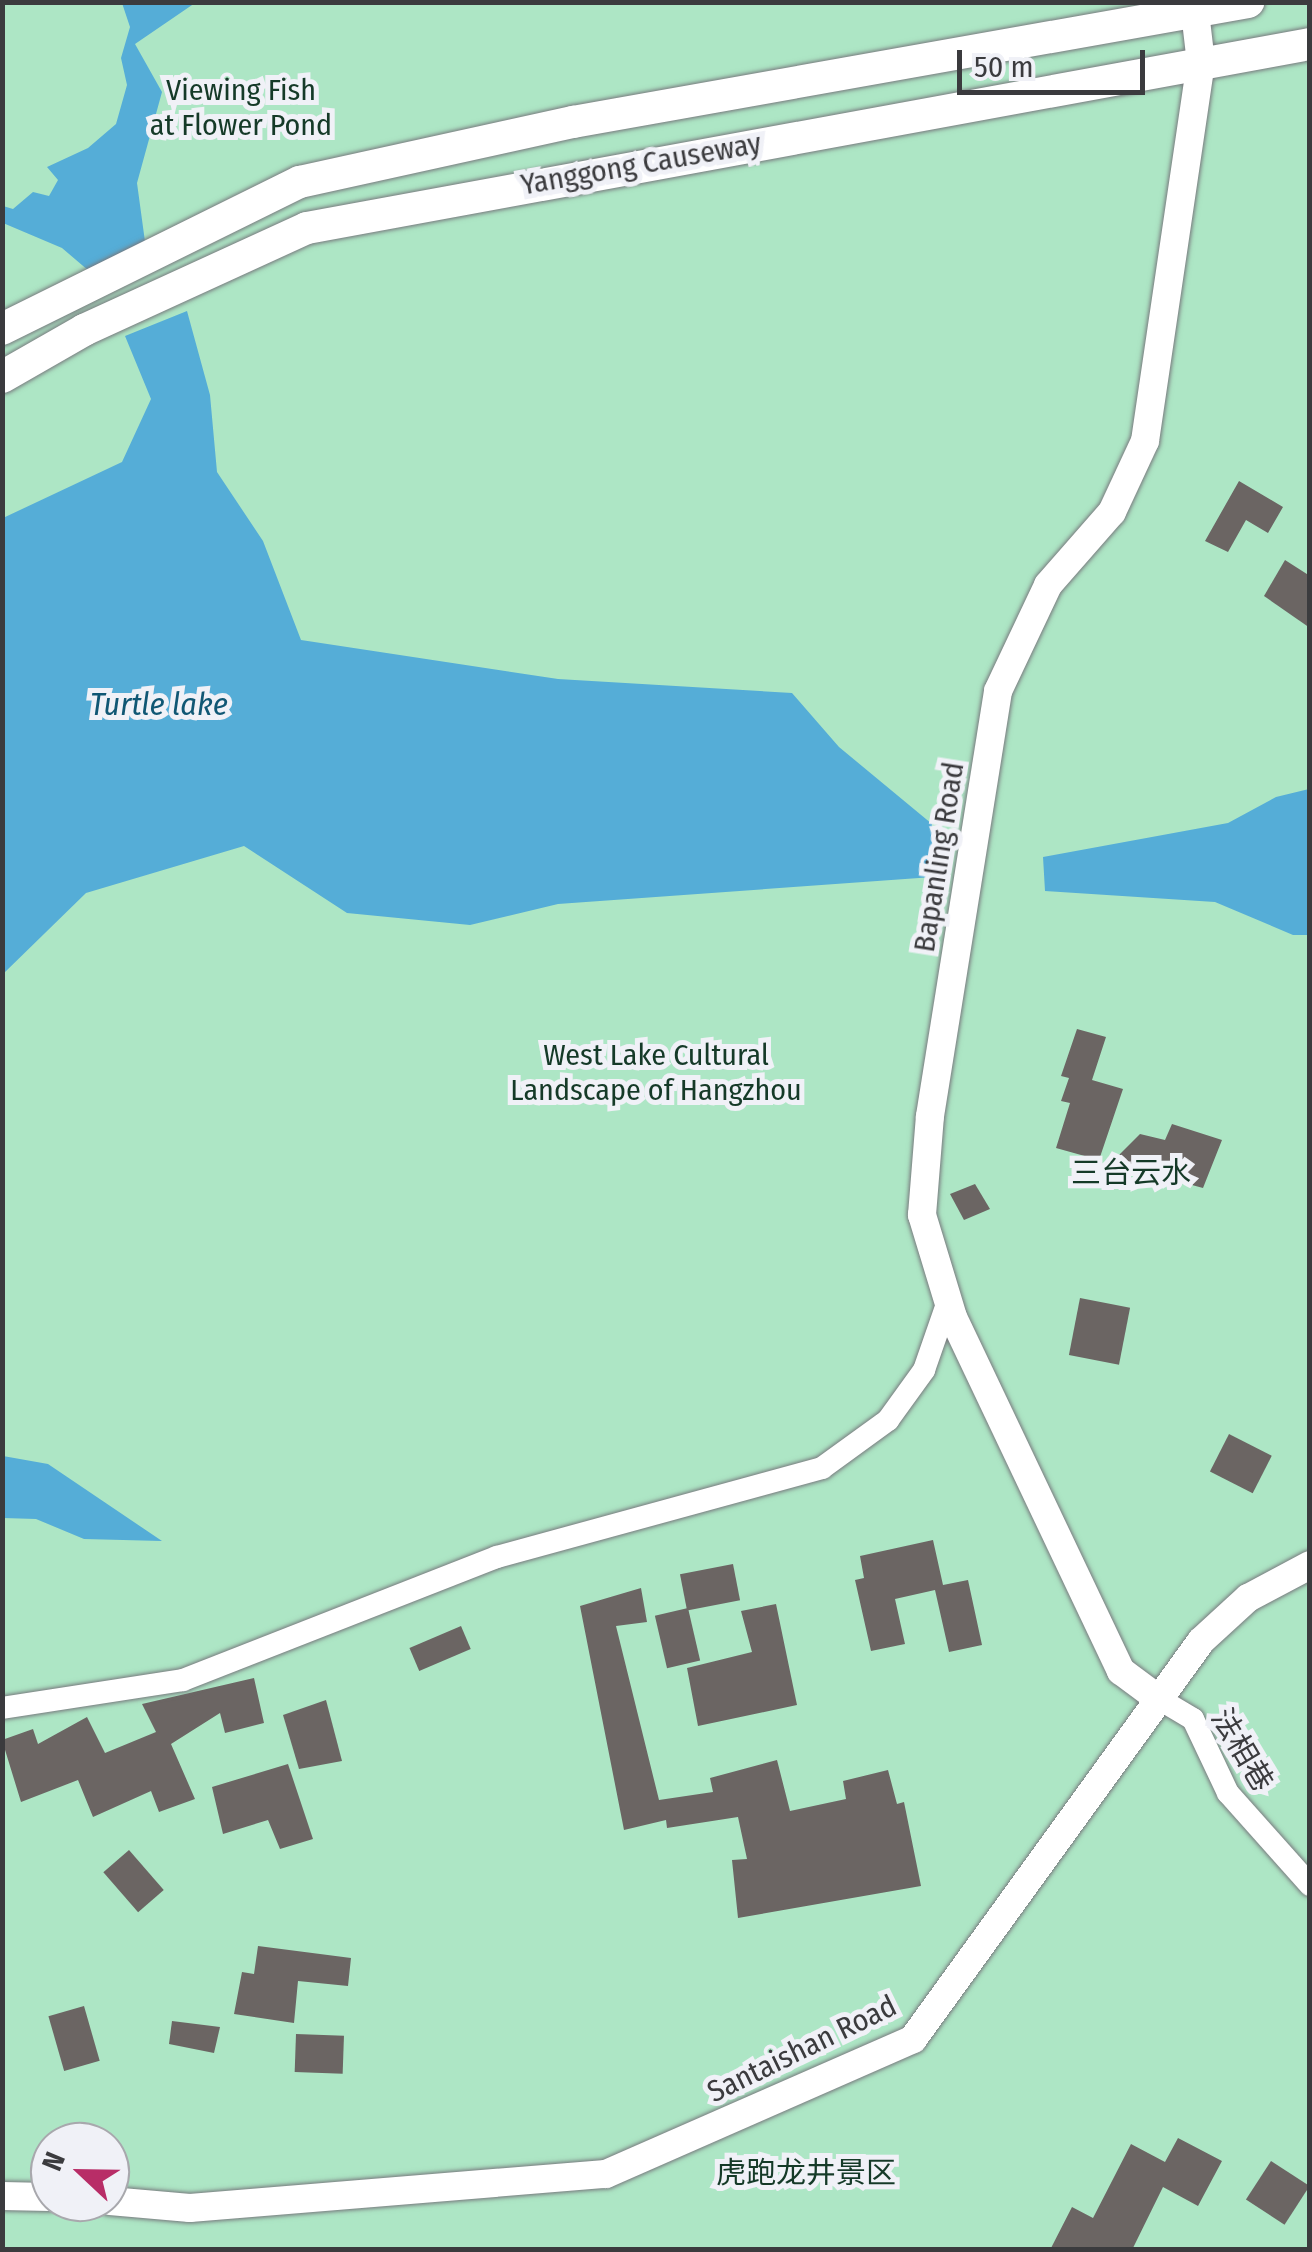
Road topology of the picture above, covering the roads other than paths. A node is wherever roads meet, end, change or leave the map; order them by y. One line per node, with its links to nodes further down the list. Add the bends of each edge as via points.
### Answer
1 (1248, 2): 2 (main road, Yanggong Causeway)
2 (1196, 12): 4 (street, Bapanling Road); 5 (main road, Yanggong Causeway, via 573,122 300,182)
3 (1310, 44): 4 (main road, Yanggong Causeway)
4 (1201, 63): 6 (main road, Yanggong Causeway, via 306,228 84,330); 7 (street, Bapanling Road, via 1145,440 1112,512 1048,585 998,690 925,1175 922,1215)
5 (2, 329)
6 (2, 377)
7 (948, 1301): 9 (street, Bapanling Road, via 1122,1671); 10 (street, via 924,1370 897,1407 822,1468 496,1557 182,1680)
8 (1310, 1565): 9 (street, Santaishan Road, via 1248,1598)
9 (1156, 1697): 11 (street, 法相巷, via 1192,1719 1228,1792); 14 (street, Santaishan Road, via 914,2039 606,2174 190,2208)
10 (2, 1708)
11 (1310, 1885)
12 (2, 2196): 13 (street)
13 (30, 2196)
14 (130, 2203)

